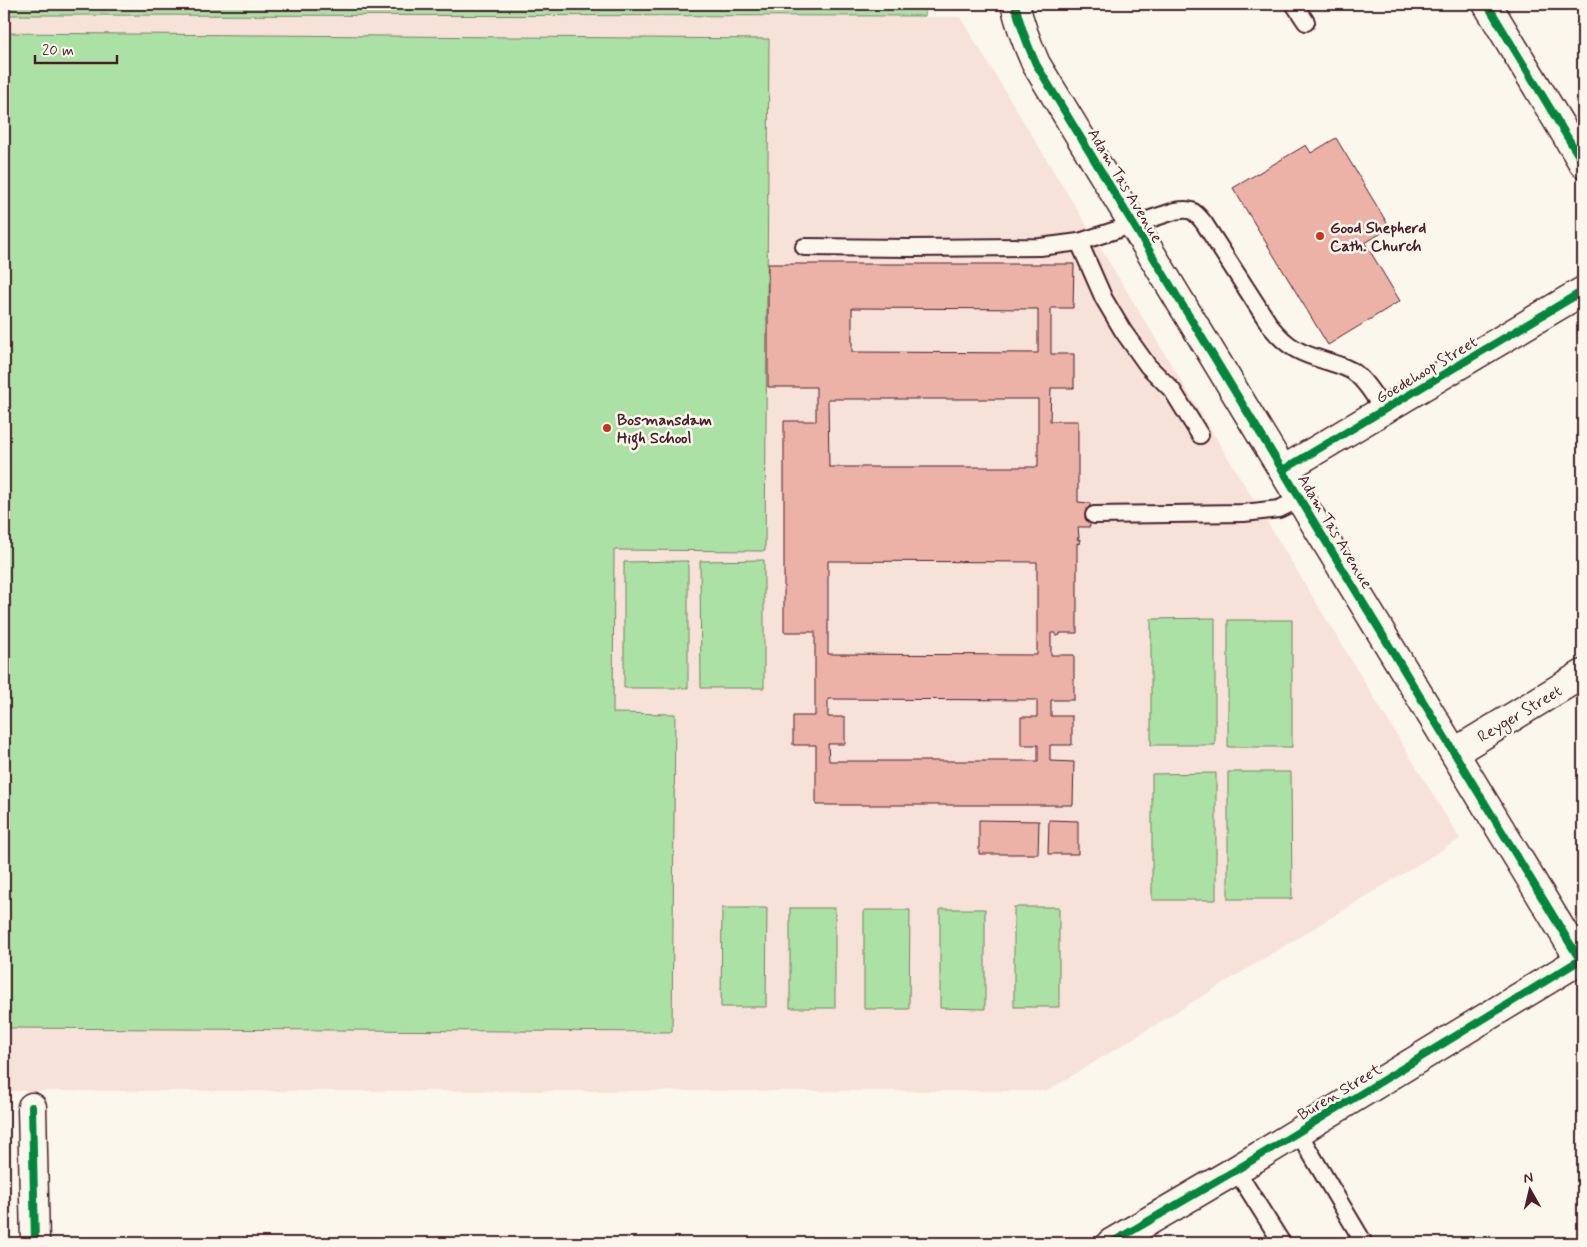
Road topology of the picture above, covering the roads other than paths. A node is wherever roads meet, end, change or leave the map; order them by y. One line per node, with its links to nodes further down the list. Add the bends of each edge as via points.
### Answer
1 (1015, 4): 6 (street, Adam Tas Avenue, via 1036,64)
2 (1294, 4): 4 (lane)
3 (1487, 4): 5 (street)
4 (1306, 22)
5 (1583, 163)
6 (1134, 225): 7 (lane); 10 (lane, via 1175,211 1193,211 1282,340 1305,354 1354,372); 12 (street, Adam Tas Avenue)
7 (1079, 242): 8 (lane, via 1040,247); 11 (lane, via 1104,299 1123,331 1148,366 1172,390)
8 (804, 247)
9 (1583, 291): 10 (street, Goedehoop Street)
10 (1383, 410): 12 (street, Goedehoop Street)
11 (1200, 435)
12 (1283, 470): 13 (street, Adam Tas Avenue)
13 (1300, 499): 14 (lane, via 1279,508 1244,513); 16 (street, Adam Tas Avenue)
14 (1094, 515)
15 (1583, 674): 16 (street, Reyger Street)
16 (1455, 752): 17 (street, Adam Tas Avenue)
17 (1582, 962): 19 (street, Buren Street)
18 (32, 1107): 21 (street)
19 (1298, 1132): 20 (street, Buren Street); 24 (lane)
20 (1236, 1170): 22 (street, Buren Street); 23 (lane)
21 (35, 1243)
22 (1111, 1243)
23 (1282, 1243)
24 (1364, 1243)

